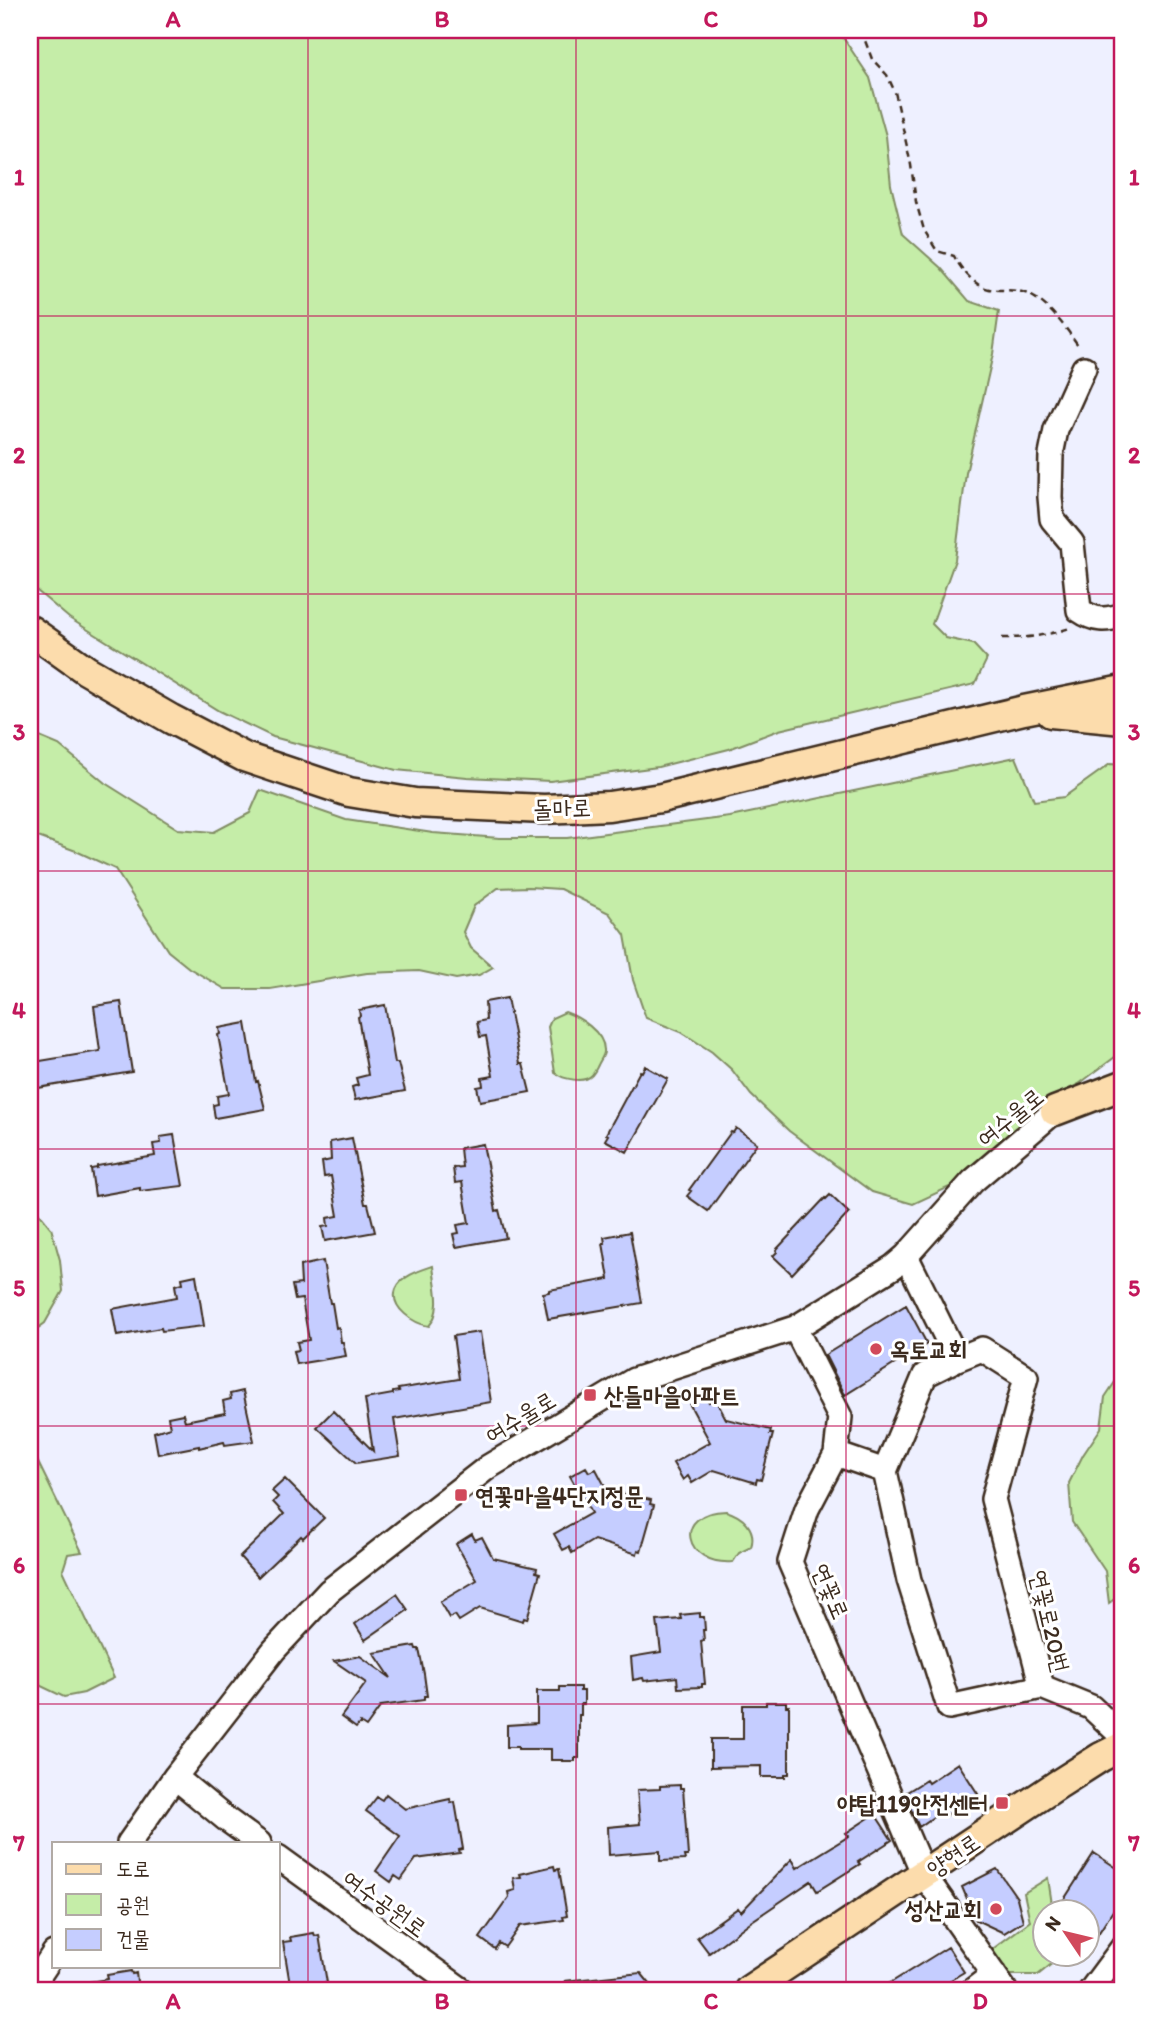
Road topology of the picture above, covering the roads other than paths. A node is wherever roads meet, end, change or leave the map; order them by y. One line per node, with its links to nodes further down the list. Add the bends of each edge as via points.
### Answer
1 (1084, 368): 2 (street, via 1056,430 1051,455 1052,519 1072,543 1079,610 1092,619)
2 (1123, 615)
3 (30, 630): 6 (main road, 돌마로, via 86,670 244,757 349,792 415,803 544,809 609,806)
4 (1123, 670): 6 (main road)
5 (1123, 690): 6 (main road, 돌마로)
6 (1024, 710): 7 (main road)
7 (1123, 720)
8 (1123, 1079): 10 (street, 여수울로)
9 (1123, 1086): 10 (main road)
10 (1055, 1111): 11 (street, 여수울로, via 973,1181)
11 (906, 1256): 12 (street, 여수울로); 13 (street)
12 (795, 1328): 14 (street, 연꽃로, via 840,1417); 19 (street, 여수울로, via 634,1380 488,1467 329,1591 274,1650)
13 (957, 1359): 15 (street, via 925,1375); 16 (street, 연꽃로20번, via 982,1349 1026,1377 993,1499)
14 (835, 1454): 15 (street); 23 (street, 연꽃로, via 807,1509 790,1562)
15 (885, 1471): 16 (street, 연꽃로20번, via 909,1580 949,1707)
16 (1042, 1687): 17 (street, via 1091,1707)
17 (1123, 1737)
18 (1123, 1746): 23 (main road, 양현로)
19 (175, 1777): 20 (street, 여수울로); 21 (street)
20 (130, 1842)
21 (258, 1842)
22 (280, 1858): 28 (street, 여수공원로)
23 (923, 1875): 26 (street, 연꽃로); 29 (main road, 양현로)
24 (1123, 1947): 30 (street)
25 (52, 1956): 27 (street)
26 (986, 1986)
27 (30, 1989)
28 (462, 1990)
29 (749, 1990)
30 (1091, 1990)

